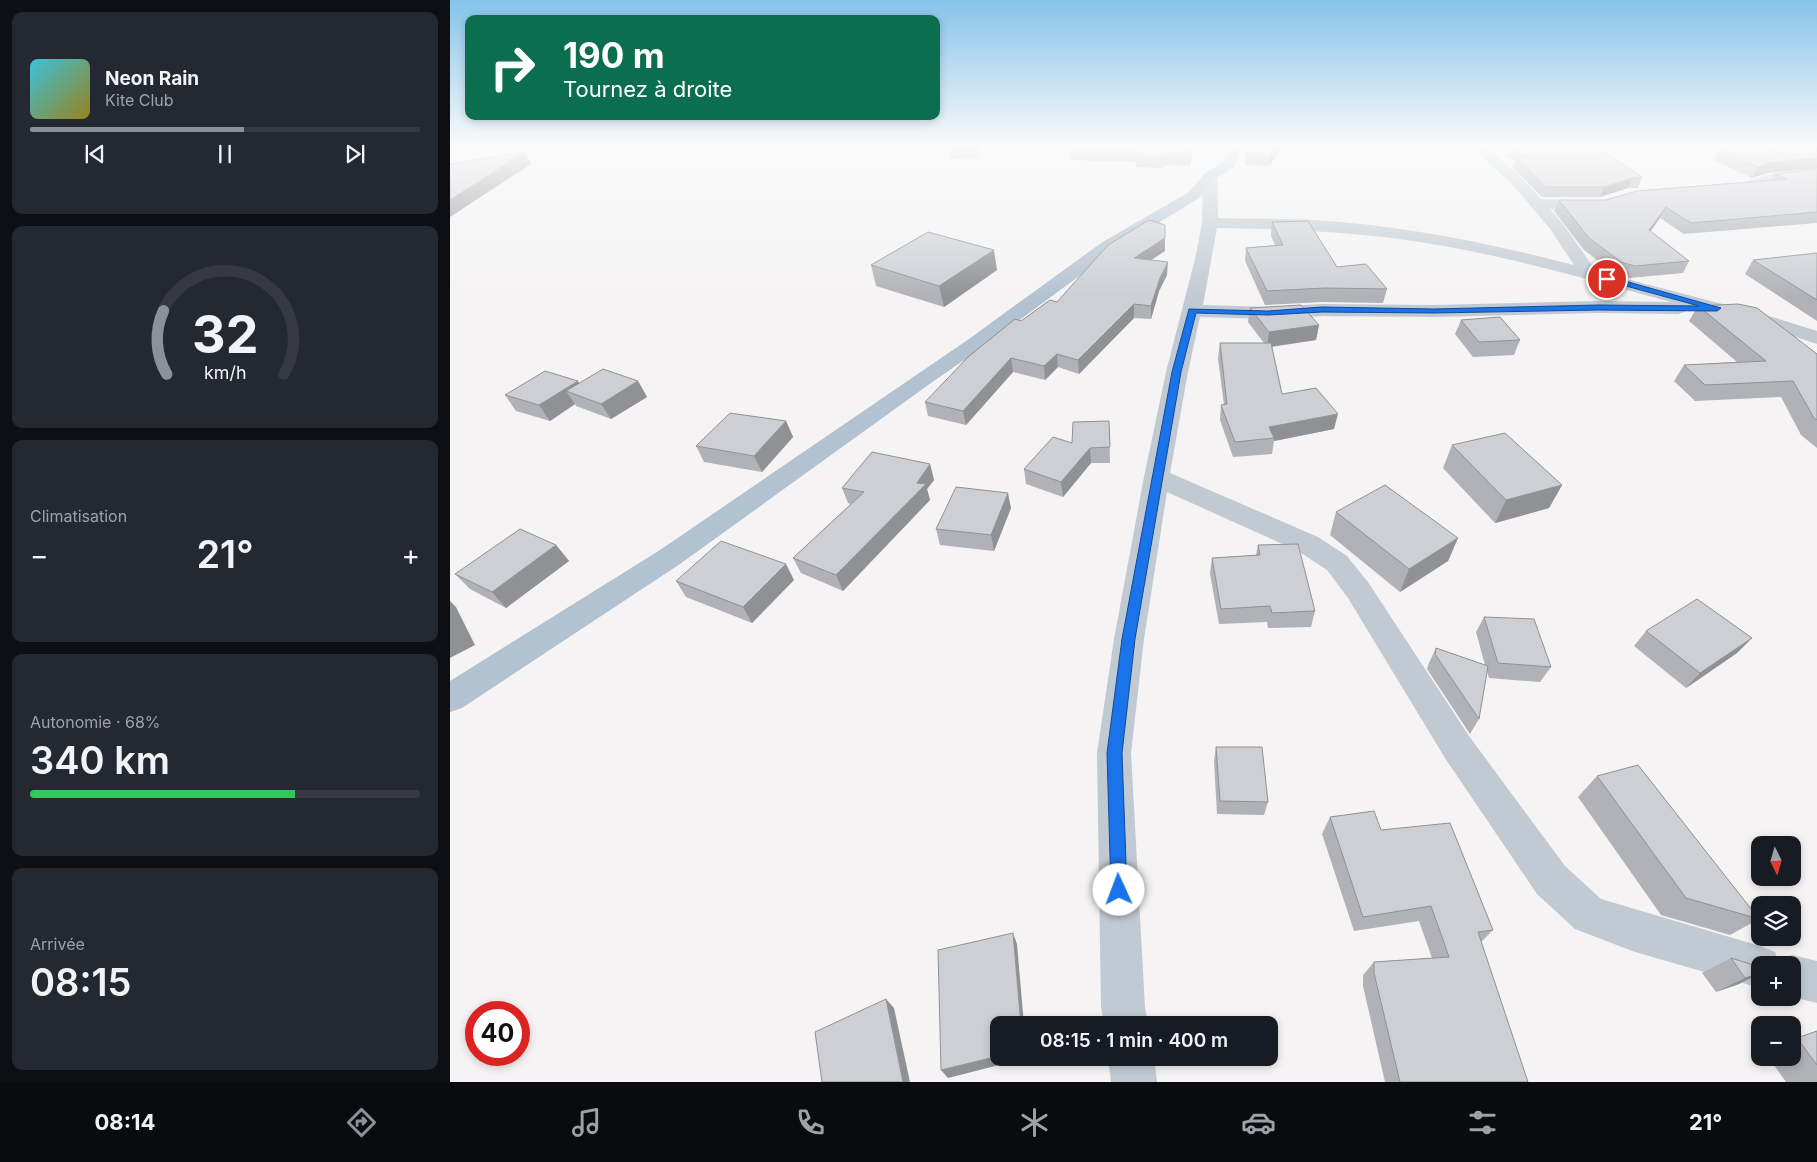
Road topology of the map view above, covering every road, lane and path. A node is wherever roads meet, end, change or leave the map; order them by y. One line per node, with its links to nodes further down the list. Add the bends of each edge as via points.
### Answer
1 (1192, 196): 12 (main road, via 1107,247 976,344 670,556)
2 (1210, 196): 6 (street)
3 (1531, 196): 5 (street)
4 (1610, 201): 5 (street, via 1601,204)
5 (1537, 204): 7 (street)
6 (1210, 223): 7 (street, via 1313,225 1400,234 1522,257); 9 (street)
7 (1589, 274): 8 (street)
8 (1717, 308): 9 (street); 10 (street)
9 (1192, 311): 11 (street)
10 (1817, 338)
11 (1157, 477): 13 (street, via 1308,544 1336,563 1358,590 1457,747 1551,880 1589,915); 16 (street, via 1129,639 1114,753)
12 (450, 698)
13 (1751, 964)
14 (1801, 978): 15 (street)
15 (1817, 982)
16 (1124, 1016)
17 (1132, 1066): 18 (street)
18 (1134, 1082)

